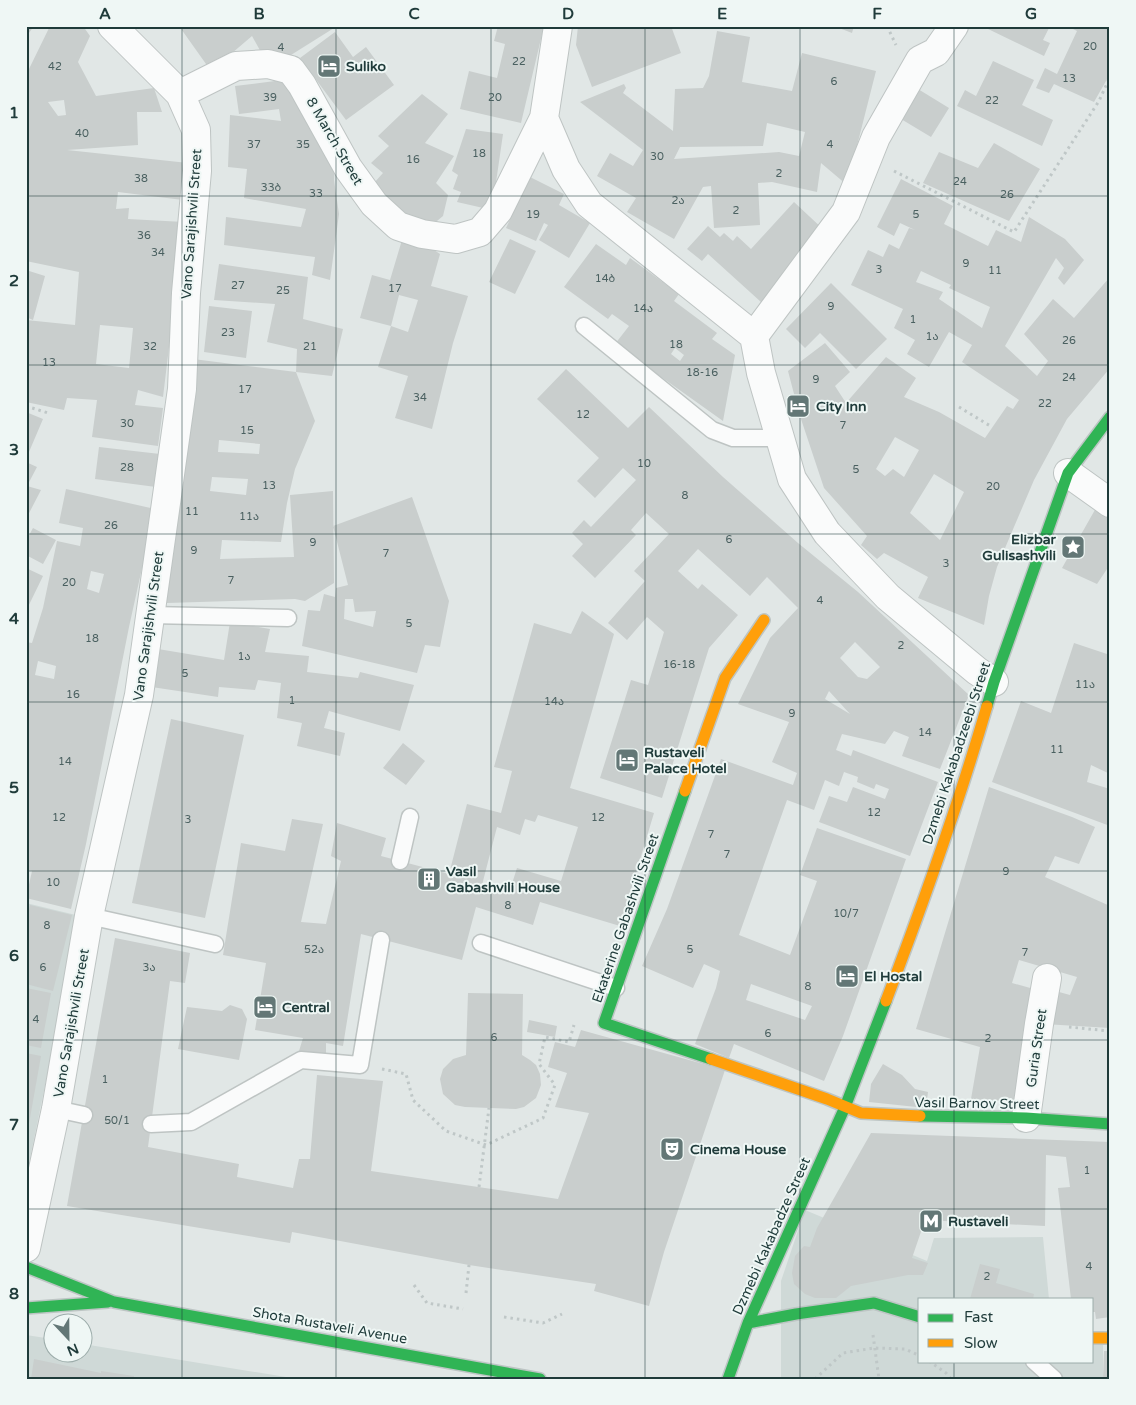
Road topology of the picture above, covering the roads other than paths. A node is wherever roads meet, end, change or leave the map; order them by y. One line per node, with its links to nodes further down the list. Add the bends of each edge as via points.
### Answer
1 (558, 26): 5 (street)
2 (954, 26): 7 (street, via 936,52 920,60 876,137 846,212)
3 (114, 27): 4 (street, Vano Sarajishvili Street)
4 (180, 94): 5 (street, 8 March Street, via 236,66 268,64 291,70 348,168 374,204 398,226 422,234 456,238 480,232 498,211); 12 (street, Vano Sarajishvili Street, via 196,130 197,171 186,293 182,389)
5 (544, 118): 7 (street, via 566,169 589,204)
6 (584, 326): 9 (lane, via 712,430 733,438)
7 (754, 336): 9 (street)
8 (1110, 417): 10 (street, Dzmebi Kakabadzeebi Street)
9 (780, 438): 15 (street, via 792,479 827,533 888,597)
10 (1068, 473): 11 (street); 15 (street, Dzmebi Kakabadzeebi Street)
11 (1110, 503)
12 (150, 615): 13 (lane); 18 (street, Vano Sarajishvili Street, via 139,694)
13 (288, 618)
14 (764, 620): 23 (street, Ekaterine Gabashvili Street, via 725,678)
15 (994, 682): 24 (street, Dzmebi Kakabadzeebi Street, via 967,776 922,907)
16 (410, 816): 17 (lane)
17 (400, 861)
18 (89, 916): 21 (lane); 25 (street, Vano Sarajishvili Street)
19 (381, 940): 28 (lane, via 360,1065 301,1060 191,1122)
20 (481, 943): 23 (lane)
21 (215, 944)
22 (1047, 978): 27 (street, Guria Street)
23 (616, 988): 24 (street, Ekaterine Gabashvili Street, via 604,1023)
24 (845, 1107): 27 (street, Vasil Barnov Street, via 861,1113 897,1116); 36 (street, Dzmebi Kakabadze Street)
25 (56, 1109): 26 (lane); 30 (street, Vano Sarajishvili Street)
26 (84, 1115)
27 (1026, 1118): 29 (street, Vasil Barnov Street)
28 (151, 1124)
29 (1110, 1124)
30 (31, 1197): 31 (street, Vano Sarajishvili Street)
31 (26, 1248)
32 (26, 1267): 33 (street, Shota Rustaveli Avenue)
33 (114, 1302): 34 (street, Shota Rustaveli Avenue); 40 (street, Shota Rustaveli Avenue)
34 (26, 1308)
35 (918, 1316): 36 (street, via 874,1303)
36 (748, 1323): 41 (street, Dzmebi Kakabadze Street)
37 (1094, 1338): 38 (street)
38 (1110, 1338)
39 (1035, 1362): 42 (lane)
40 (540, 1379)
41 (728, 1379)
42 (1054, 1379)

